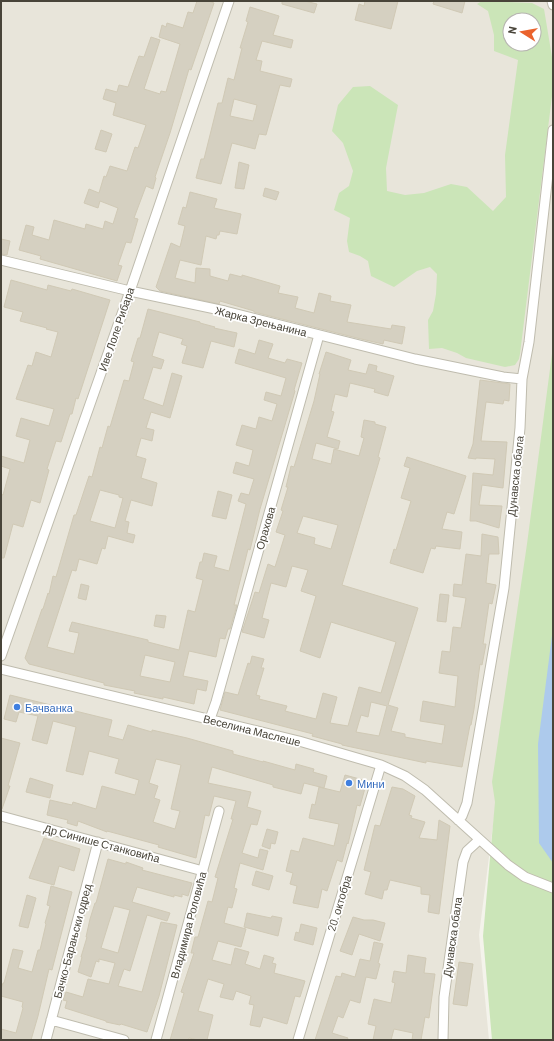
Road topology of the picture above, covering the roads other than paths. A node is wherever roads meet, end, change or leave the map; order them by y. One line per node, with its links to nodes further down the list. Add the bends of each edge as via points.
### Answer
1 (229, 1): 6 (street, Иве Лоле Рибара)
2 (552, 1): 3 (street)
3 (553, 5)
4 (553, 130): 8 (street, Дунавска обала, via 529,342)
5 (1, 260): 6 (street, Жарка Зрењанина)
6 (130, 291): 7 (street, Жарка Зрењанина, via 225,311); 9 (street, Иве Лоле Рибара)
7 (319, 335): 8 (street, Жарка Зрењанина, via 414,359); 11 (street, Орахова)
8 (522, 379): 15 (street, Дунавска обала, via 520,428 504,588 467,804)
9 (1, 656)
10 (1, 669): 11 (street, Веселина Маслеше)
11 (210, 719): 12 (street, Веселина Маслеше)
12 (381, 765): 15 (street, Веселина Маслеше, via 415,783); 24 (street, 20. октобра)
13 (219, 811): 18 (street, Владимира Роловића)
14 (1, 816): 17 (street, Др Синише Станковића)
15 (458, 820): 16 (street, Веселина Маслеше)
16 (478, 840): 19 (street, Веселина Маслеше, via 525,877); 25 (street, Дунавска обала, via 468,851 463,862 444,997)
17 (98, 842): 18 (street, Др Синише Станковића); 20 (street, Бачко-Барањски одред)
18 (202, 871): 23 (street, Владимира Роловића)
19 (553, 888)
20 (51, 1020): 21 (street, Бачко-Барањски одред); 22 (street)
21 (46, 1040)
22 (124, 1040)
23 (156, 1040)
24 (298, 1040)
25 (443, 1040)

